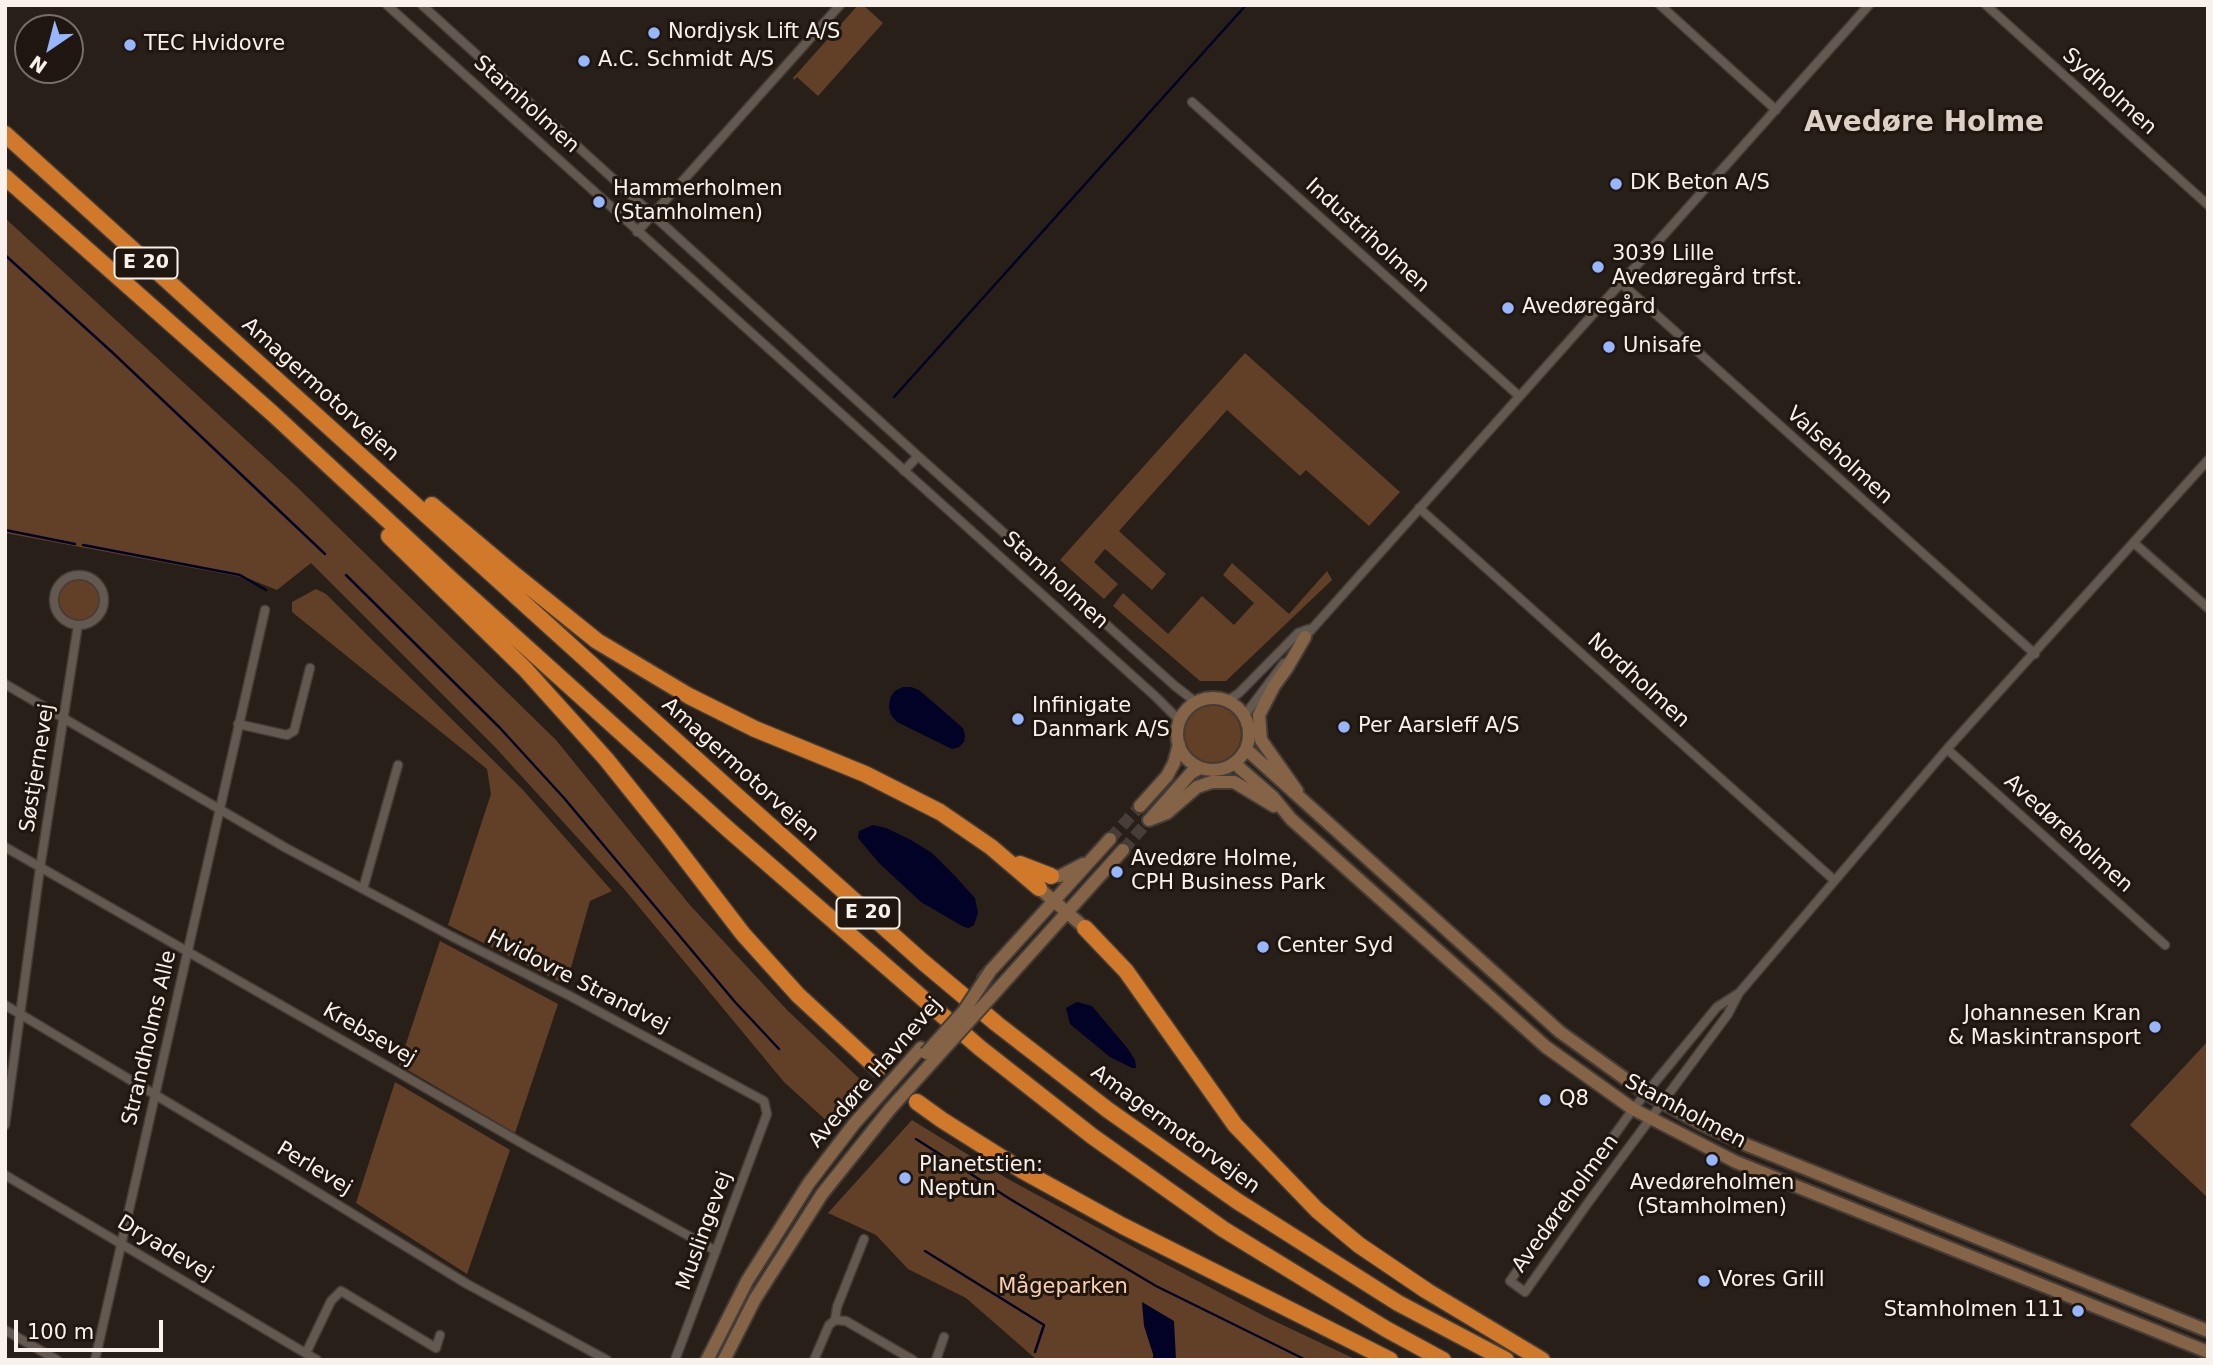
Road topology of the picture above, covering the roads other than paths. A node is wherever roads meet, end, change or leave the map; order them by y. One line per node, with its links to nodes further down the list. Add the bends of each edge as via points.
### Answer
1 (422, 5): 12 (street, Stamholmen)
2 (840, 5): 12 (street)
3 (1660, 5): 8 (street)
4 (1869, 5): 8 (street)
5 (1986, 5): 11 (street, Sydholmen)
6 (389, 6): 13 (street, Stamholmen)
7 (1192, 102): 16 (street, Industriholmen)
8 (1776, 110): 14 (street)
9 (5, 134): 15 (highway, Amagermotorvejen / E 20)
10 (5, 177): 17 (highway, E 20)
11 (2208, 205)
12 (651, 216): 13 (street); 18 (street, Stamholmen)
13 (637, 232): 20 (street, Stamholmen)
14 (1621, 283): 16 (street); 27 (street, Valseholmen)
15 (289, 389): 52 (highway, via 597,640 689,696 940,812); 97 (highway, Amagermotorvejen / E 20, via 737,796 997,1024 1237,1201 1398,1303)
16 (1519, 396): 21 (street)
17 (272, 413): 64 (highway, via 525,669 606,759 743,934 798,995); 96 (highway, E 20, via 719,821 1030,1089 1223,1229)
18 (918, 456): 20 (street); 31 (street, Stamholmen)
19 (2208, 460): 22 (street, Avedøreholmen)
20 (904, 471): 34 (street, Stamholmen)
21 (1419, 508): 26 (street); 51 (street, Nordholmen)
22 (2134, 543): 23 (street); 27 (street, Avedøreholmen)
23 (2208, 608)
24 (265, 610): 35 (street, Strandholms Alle)
25 (78, 625): 25 (street, via 99,616 104,601 95,580 80,575 65,579 54,599 63,619); 33 (street, Søstjernevej)
26 (1308, 632): 30 (street, via 1298,633); 32 (street); 42 (street, via 1259,715 1261,740)
27 (2035, 654): 38 (street, Avedøreholmen)
28 (310, 668): 35 (street, via 293,732 287,735)
29 (5, 684): 33 (street, Hvidovre Strandvej)
30 (1227, 701): 31 (street); 32 (street)
31 (1197, 703): 34 (street)
32 (1244, 716): 37 (street)
33 (63, 718): 44 (street, Hvidovre Strandvej); 50 (street, Søstjernevej)
34 (1180, 721): 36 (street)
35 (238, 724): 44 (street, Strandholms Alle)
36 (1179, 744): 41 (street); 43 (street, via 1167,776)
37 (1246, 749): 39 (street); 42 (street, Stamholmen)
38 (1947, 749): 51 (street, Avedøreholmen); 57 (street, Avedøreholmen)
39 (1234, 763): 41 (street, via 1214,770); 45 (street, Stamholmen)
40 (398, 765): 53 (street)
41 (1200, 768): 45 (street, via 1149,820 1212,782 1234,782)
42 (1307, 805): 66 (street, Stamholmen, via 1560,1032)
43 (1140, 806)
44 (219, 809): 53 (street, Hvidovre Strandvej); 58 (street, Strandholms Alle)
45 (1291, 819): 70 (street, Stamholmen, via 1546,1047)
46 (1110, 839): 49 (street, Avedøre Havnevej)
47 (5, 847): 50 (street, Krebsevej)
48 (1123, 850): 55 (street, Avedøre Havnevej)
49 (1090, 861): 52 (street); 54 (street, Avedøre Havnevej)
50 (40, 868): 58 (street, Krebsevej); 62 (street, Søstjernevej)
51 (1834, 880): 60 (street, Avedøreholmen)
52 (1044, 884): 54 (street)
53 (363, 889): 71 (street, Hvidovre Strandvej, via 722,1077 764,1101)
54 (1051, 903): 55 (street); 59 (street, Avedøre Havnevej)
55 (1067, 912): 56 (street); 59 (street, Avedøre Havnevej)
56 (1085, 928): 98 (highway, via 1126,971 1235,1125 1317,1210 1426,1291)
57 (2165, 945)
58 (188, 950): 67 (street, Strandholms Alle); 77 (street, Krebsevej)
59 (998, 976): 63 (street, Avedøre Havnevej, bridge); 63 (street, Avedøre Havnevej, bridge, via 982,1007)
60 (1739, 993): 66 (street, Avedøreholmen, via 1717,1007); 69 (street, Avedøreholmen)
61 (5, 1005): 62 (street, Perlevej)
62 (21, 1014): 67 (street, Perlevej); 73 (street, Søstjernevej)
63 (927, 1053): 65 (street, Avedøre Havnevej); 68 (street, Avedøre Havnevej)
64 (878, 1069): 65 (street)
65 (892, 1081): 68 (street); 90 (street, Avedøre Havnevej, via 809,1183 747,1281)
66 (1645, 1093): 69 (street, Stamholmen); 70 (street, Avedøreholmen)
67 (155, 1094): 76 (street, Strandholms Alle); 88 (street, Perlevej, via 467,1284)
68 (911, 1094): 91 (street, Avedøre Havnevej, via 844,1165 808,1215 755,1298); 95 (highway, via 942,1120 1023,1171)
69 (1662, 1103): 72 (street, Avedøreholmen); 80 (street, Stamholmen, via 1747,1145)
70 (1633, 1109): 72 (street, Stamholmen); 72 (street, Avedøreholmen, via 1510,1281 1525,1292)
71 (767, 1114): 77 (street, Muslingevej)
72 (1650, 1119): 83 (street, Stamholmen, via 1736,1162)
73 (5, 1125)
74 (5, 1175): 76 (street, Dryadevej)
75 (864, 1239): 78 (street)
76 (121, 1243): 84 (street, Dryadevej); 86 (street, Strandholms Alle)
77 (716, 1251): 89 (street, Muslingevej)
78 (835, 1320): 92 (street); 93 (street, via 846,1321)
79 (5, 1330): 85 (street)
80 (2208, 1331)
81 (440, 1335): 84 (street, via 436,1348 341,1291 331,1301)
82 (944, 1338): 94 (street)
83 (2208, 1352)
84 (306, 1353): 87 (street, Dryadevej)
85 (57, 1360)
86 (94, 1360)
87 (317, 1360)
88 (607, 1360)
89 (676, 1360)
90 (707, 1360)
91 (724, 1360)
92 (814, 1360)
93 (913, 1360)
94 (936, 1360)
95 (1390, 1360)
96 (1443, 1360)
97 (1506, 1360)
98 (1542, 1360)

